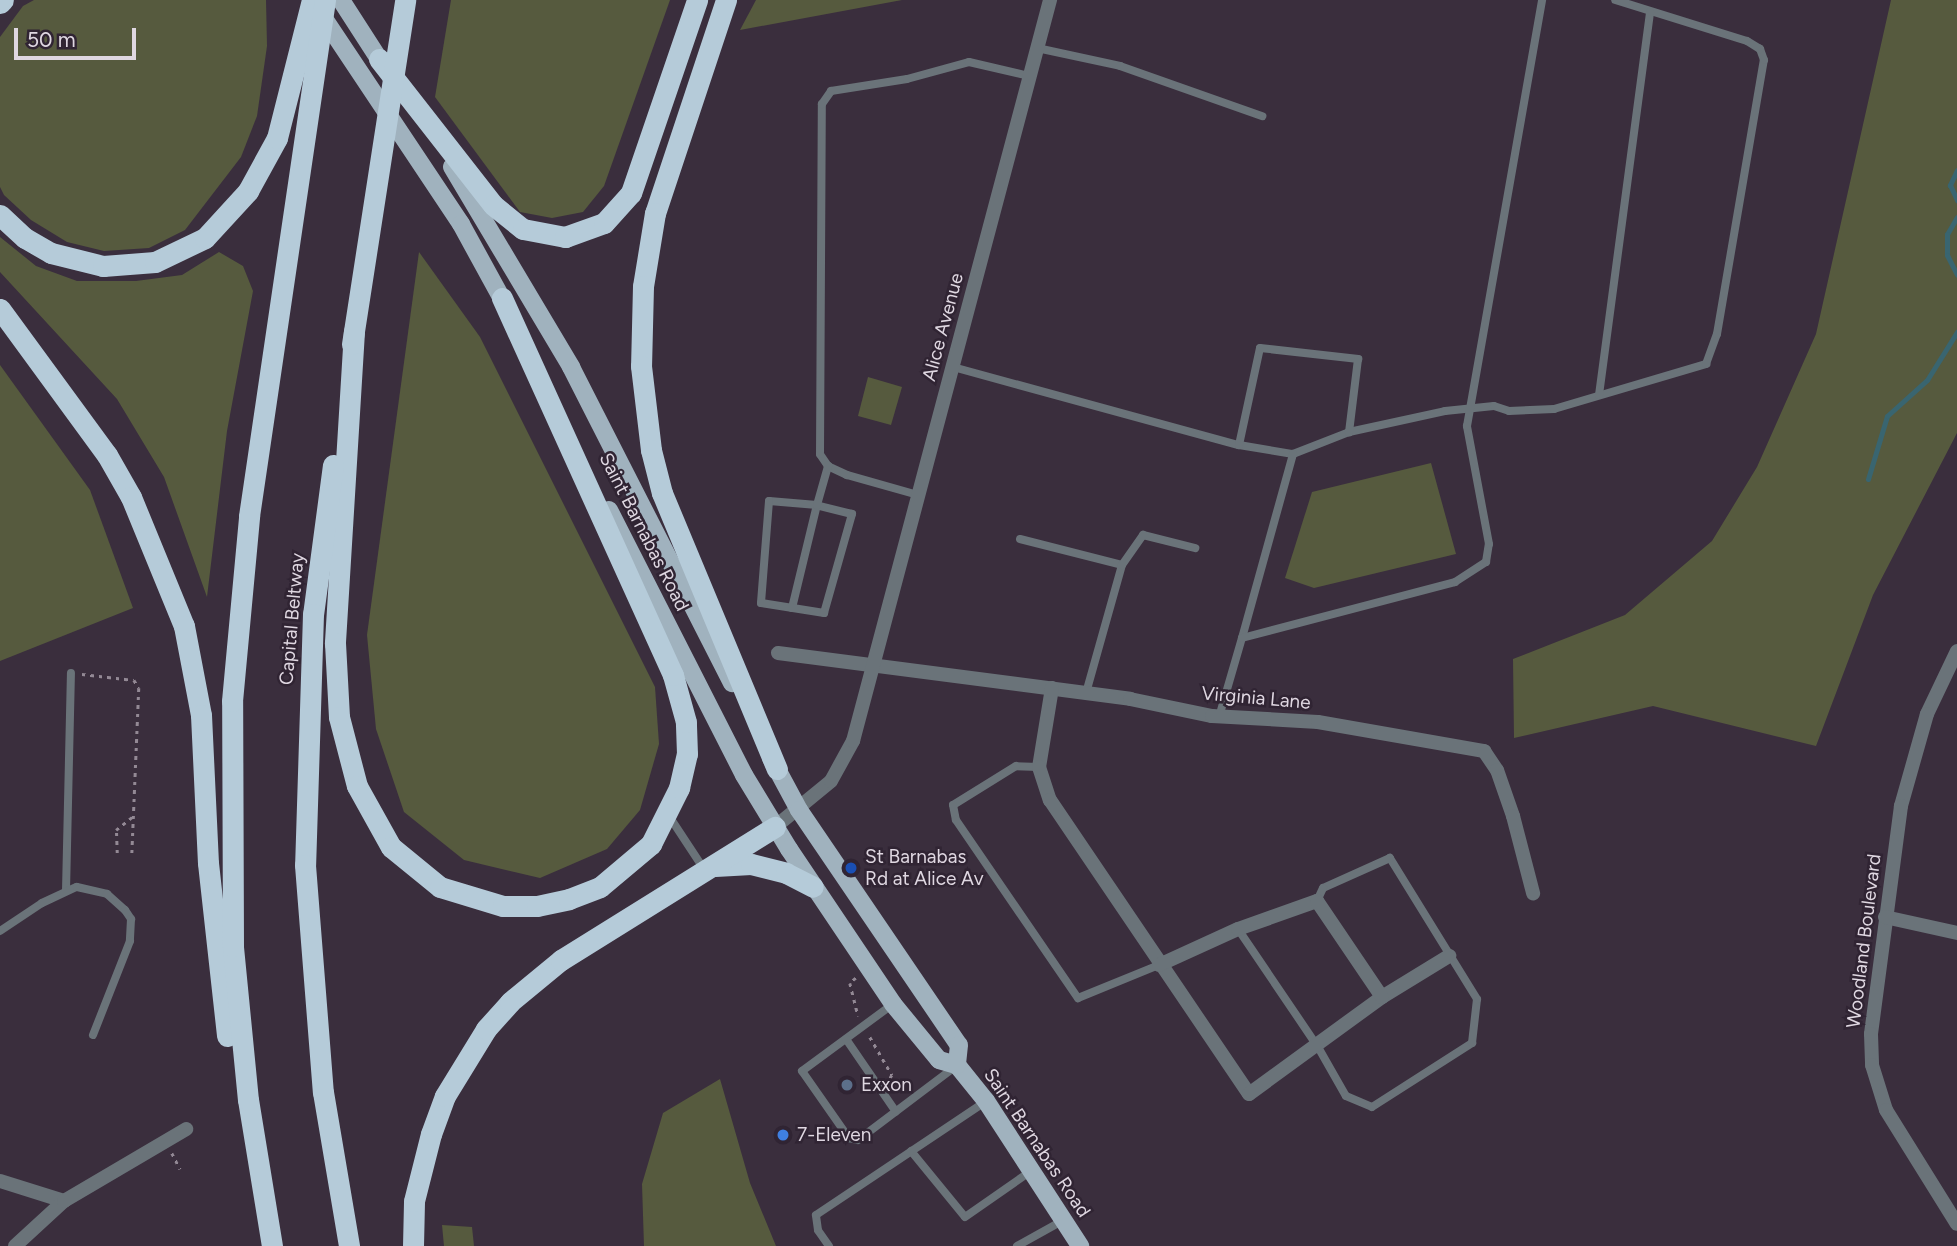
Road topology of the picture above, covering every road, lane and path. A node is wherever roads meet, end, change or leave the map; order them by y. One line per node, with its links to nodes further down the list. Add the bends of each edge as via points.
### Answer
1 (312, 0): 16 (highway, via 276,138 253,183 227,218 180,254 131,265 75,262 25,238); 17 (main road, Saint Barnabas Road, via 461,224)
2 (325, 0): 81 (highway, via 249,516 231,729 229,863 239,1023)
3 (341, 0): 12 (main road)
4 (697, 0): 12 (highway, via 631,193 604,223 565,237 523,229 493,205)
5 (726, 0): 43 (highway, via 655,213 643,286 642,377 651,450 663,493)
6 (1050, 0): 11 (street, Alice Avenue)
7 (1542, 0): 22 (lane)
8 (1615, 0): 10 (lane)
9 (403, 7): 19 (highway, Capital Beltway)
10 (1650, 12): 21 (lane); 21 (lane, via 1756,45 1764,60 1763,72 1709,359 1703,365)
11 (1037, 48): 13 (street, Alice Avenue); 15 (lane, via 1120,66)
12 (379, 59)
13 (1029, 76): 20 (street, Alice Avenue); 26 (lane, via 969,62 907,79 831,90 822,104 817,398 820,454)
14 (394, 80): 43 (main road, Saint Barnabas Road, via 481,212 572,367)
15 (1262, 116)
16 (0, 215)
17 (502, 298): 46 (highway, via 681,698 687,754); 47 (main road, Saint Barnabas Road, via 671,634)
18 (0, 309): 81 (highway, via 107,455 131,497 184,626 201,715 208,863 225,1023 254,1195)
19 (354, 331): 46 (highway, via 336,681 346,752 372,820 391,848 440,887 503,906 537,906 600,887 651,844); 82 (highway, Capital Beltway, via 313,614 304,788 315,1021)
20 (953, 367): 24 (lane); 27 (street, Alice Avenue)
21 (1599, 395): 22 (lane, via 1533,412)
22 (1469, 408): 23 (lane); 33 (lane, via 1468,435 1489,544 1480,567 1455,582)
23 (1349, 432): 24 (lane, via 1358,359 1260,348); 25 (lane)
24 (1240, 446): 25 (lane)
25 (1293, 454): 33 (lane)
26 (828, 466): 27 (lane); 28 (lane)
27 (918, 495): 36 (street, Alice Avenue)
28 (817, 505): 32 (lane); 32 (lane, via 852,514 824,613); 32 (lane, via 769,501 761,603)
29 (1020, 539): 31 (lane)
30 (1195, 548): 31 (lane, via 1143,535)
31 (1122, 565): 40 (lane)
32 (792, 608)
33 (1242, 639): 41 (lane)
34 (1957, 651): 38 (street, Woodland Boulevard)
35 (778, 653): 36 (street, Virginia Lane)
36 (874, 664): 39 (street, Virginia Lane); 44 (street, via 844,762)
37 (71, 673): 45 (path, via 134,680 139,688); 52 (lane)
38 (1950, 680): 55 (street, Woodland Boulevard, via 1927,714 1901,806)
39 (1052, 688): 40 (street, Virginia Lane); 42 (street)
40 (1086, 693): 41 (street, Virginia Lane)
41 (1219, 717): 53 (street, Virginia Lane, via 1318,722 1484,751 1497,770 1513,816)
42 (1039, 766): 60 (street, via 1050,800); 60 (lane, via 1016,765 953,805 956,821 1078,998)
43 (777, 769): 44 (main road, Saint Barnabas Road)
44 (799, 810): 47 (street); 69 (main road, Saint Barnabas Road, via 959,1045)
45 (133, 816): 48 (path, via 116,830); 49 (path)
46 (669, 816): 50 (lane)
47 (775, 827): 50 (highway); 51 (main road, Saint Barnabas Road)
48 (117, 853)
49 (132, 853)
50 (707, 868): 51 (highway, via 751,863); 83 (highway, via 561,960 510,1002 486,1029 445,1096 431,1134 414,1201)
51 (813, 887): 63 (main road, Saint Barnabas Road)
52 (66, 891): 57 (lane); 66 (lane, via 77,887 107,894 131,919 122,967)
53 (1533, 893)
54 (1317, 901): 56 (street); 59 (lane, via 1323,888 1390,858); 62 (street)
55 (1885, 917): 58 (street); 79 (street, Woodland Boulevard, via 1872,1065 1901,1139)
56 (1238, 929): 60 (street); 68 (lane)
57 (0, 931)
58 (1957, 933)
59 (1449, 956): 62 (street); 68 (lane, via 1477,999 1472,1043 1372,1107 1346,1096)
60 (1160, 965): 68 (street, via 1249,1094)
61 (857, 977): 64 (path, via 850,983)
62 (1382, 997): 68 (street)
63 (893, 1004): 67 (lane); 69 (main road, Saint Barnabas Road, via 939,1060)
64 (853, 1009)
65 (868, 1034): 70 (path, via 893,1078)
66 (93, 1035)
67 (846, 1039): 70 (lane); 72 (lane, via 804,1068 802,1075 854,1140)
68 (1318, 1047)
69 (957, 1065): 71 (main road, Saint Barnabas Road); 72 (lane)
70 (880, 1088): 72 (lane)
71 (986, 1101): 74 (lane); 75 (main road, Saint Barnabas Road)
72 (896, 1112)
73 (186, 1129): 77 (street)
74 (911, 1151): 75 (lane, via 965,1217); 84 (lane, via 816,1215 818,1230)
75 (1031, 1171): 78 (main road, Saint Barnabas Road)
76 (0, 1181): 77 (street)
77 (64, 1201): 80 (street)
78 (1064, 1220): 85 (lane); 86 (main road, Saint Barnabas Road)
79 (1957, 1224)
80 (15, 1246)
81 (270, 1246)
82 (349, 1246)
83 (413, 1246)
84 (829, 1246)
85 (1017, 1246)
86 (1080, 1246)

